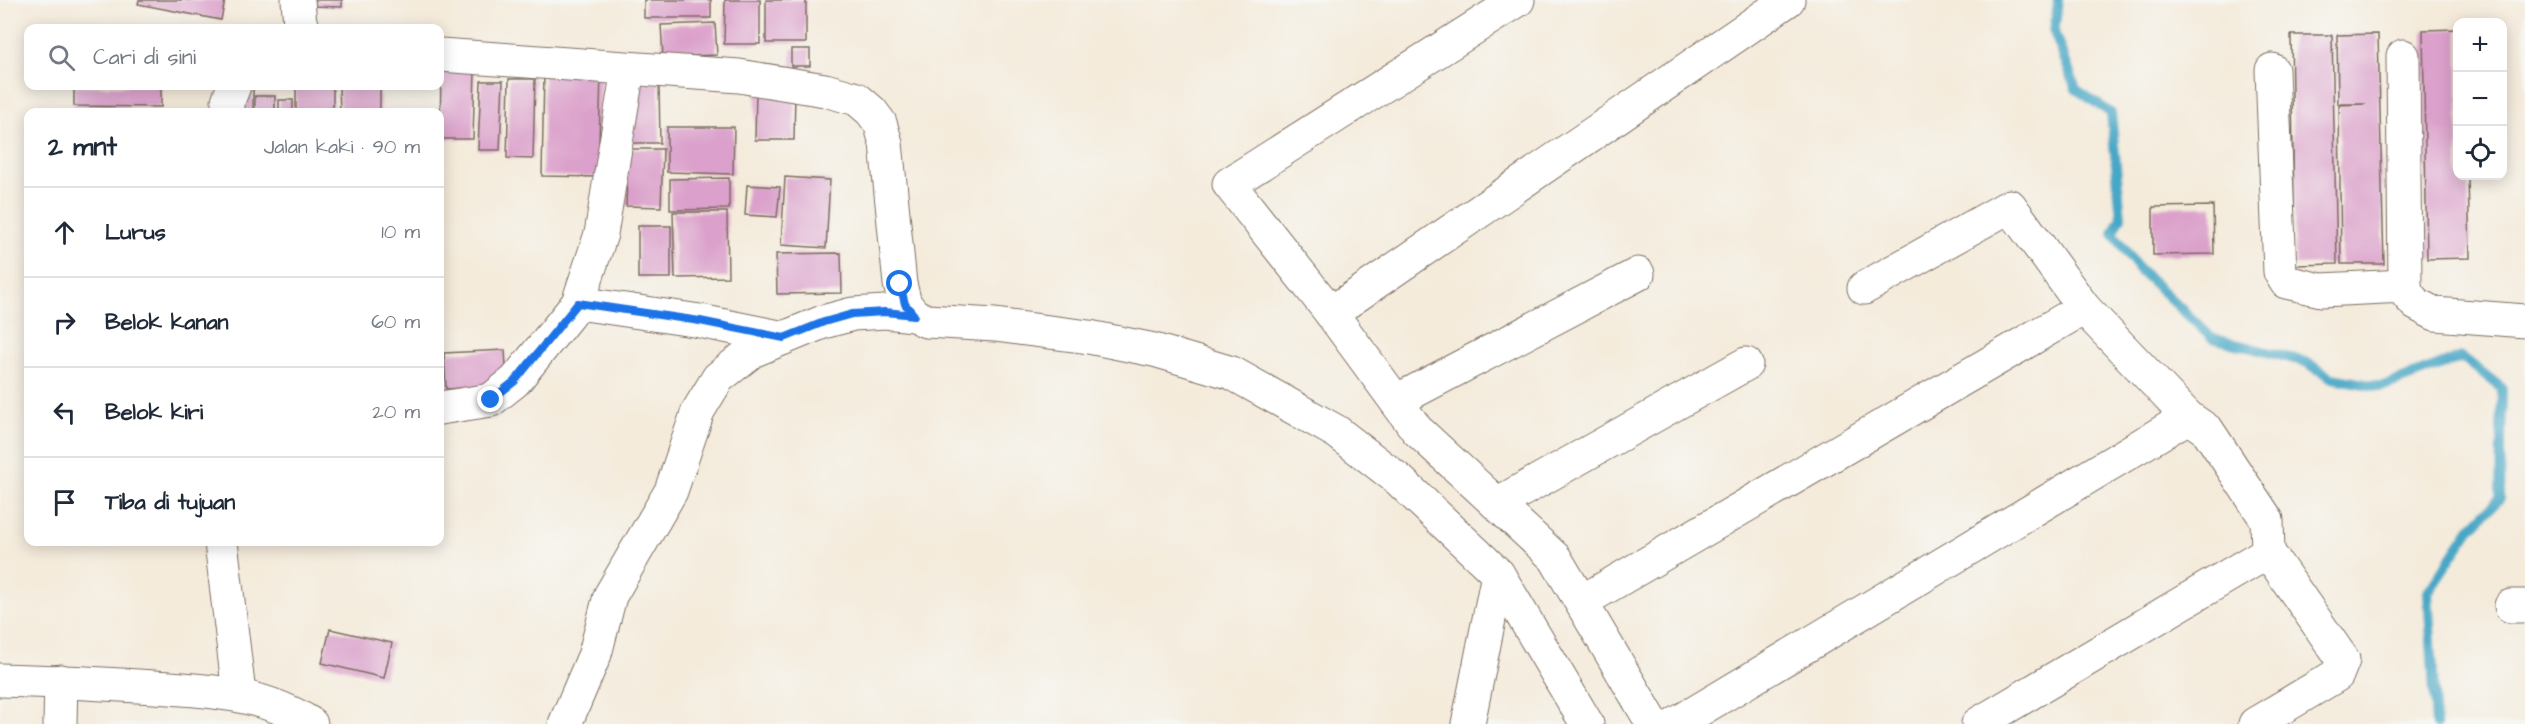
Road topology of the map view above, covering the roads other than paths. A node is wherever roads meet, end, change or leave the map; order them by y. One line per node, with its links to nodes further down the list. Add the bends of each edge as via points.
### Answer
1 (1518, 0): 14 (street, via 1229,184)
2 (1788, 0): 14 (street)
3 (444, 55): 5 (street)
4 (2403, 56): 10 (street)
5 (628, 69): 12 (street, via 601,234); 15 (street, via 739,76 825,90 857,99 872,111 886,143 900,284 905,304)
6 (2272, 70): 10 (street, via 2280,272 2286,282 2321,290)
7 (232, 90): 8 (street)
8 (228, 108)
9 (1638, 274): 19 (street)
10 (2405, 286): 16 (street, via 2416,304 2435,314)
11 (1864, 288): 13 (street, via 2010,206)
12 (578, 303): 17 (street); 20 (street, via 515,381 491,400)
13 (2084, 308): 21 (street); 26 (street)
14 (1331, 313): 19 (street)
15 (914, 315): 17 (street, via 852,314); 25 (street, via 926,321 1089,337 1154,350 1232,373 1346,439 1400,480)
16 (2525, 321)
17 (784, 338): 32 (street, via 752,351 718,378 698,411 671,491 610,596 595,654)
18 (1746, 364): 22 (street)
19 (1396, 401): 22 (street, via 1417,430)
20 (444, 407)
21 (2188, 417): 24 (street, via 2208,432 2267,520); 36 (street)
22 (1497, 504): 26 (street, via 1555,558)
23 (221, 546): 29 (street)
24 (2268, 552): 37 (street); 38 (street, via 2343,660 2337,675)
25 (1498, 574): 33 (street); 34 (street)
26 (1581, 602): 35 (street)
27 (0, 680): 28 (street)
28 (61, 681): 29 (street); 30 (street)
29 (238, 694): 31 (street, via 289,710)
30 (60, 724)
31 (311, 724)
32 (565, 724)
33 (1468, 724)
34 (1587, 724)
35 (1653, 724)
36 (1676, 724)
37 (1978, 724)
38 (2255, 724)

